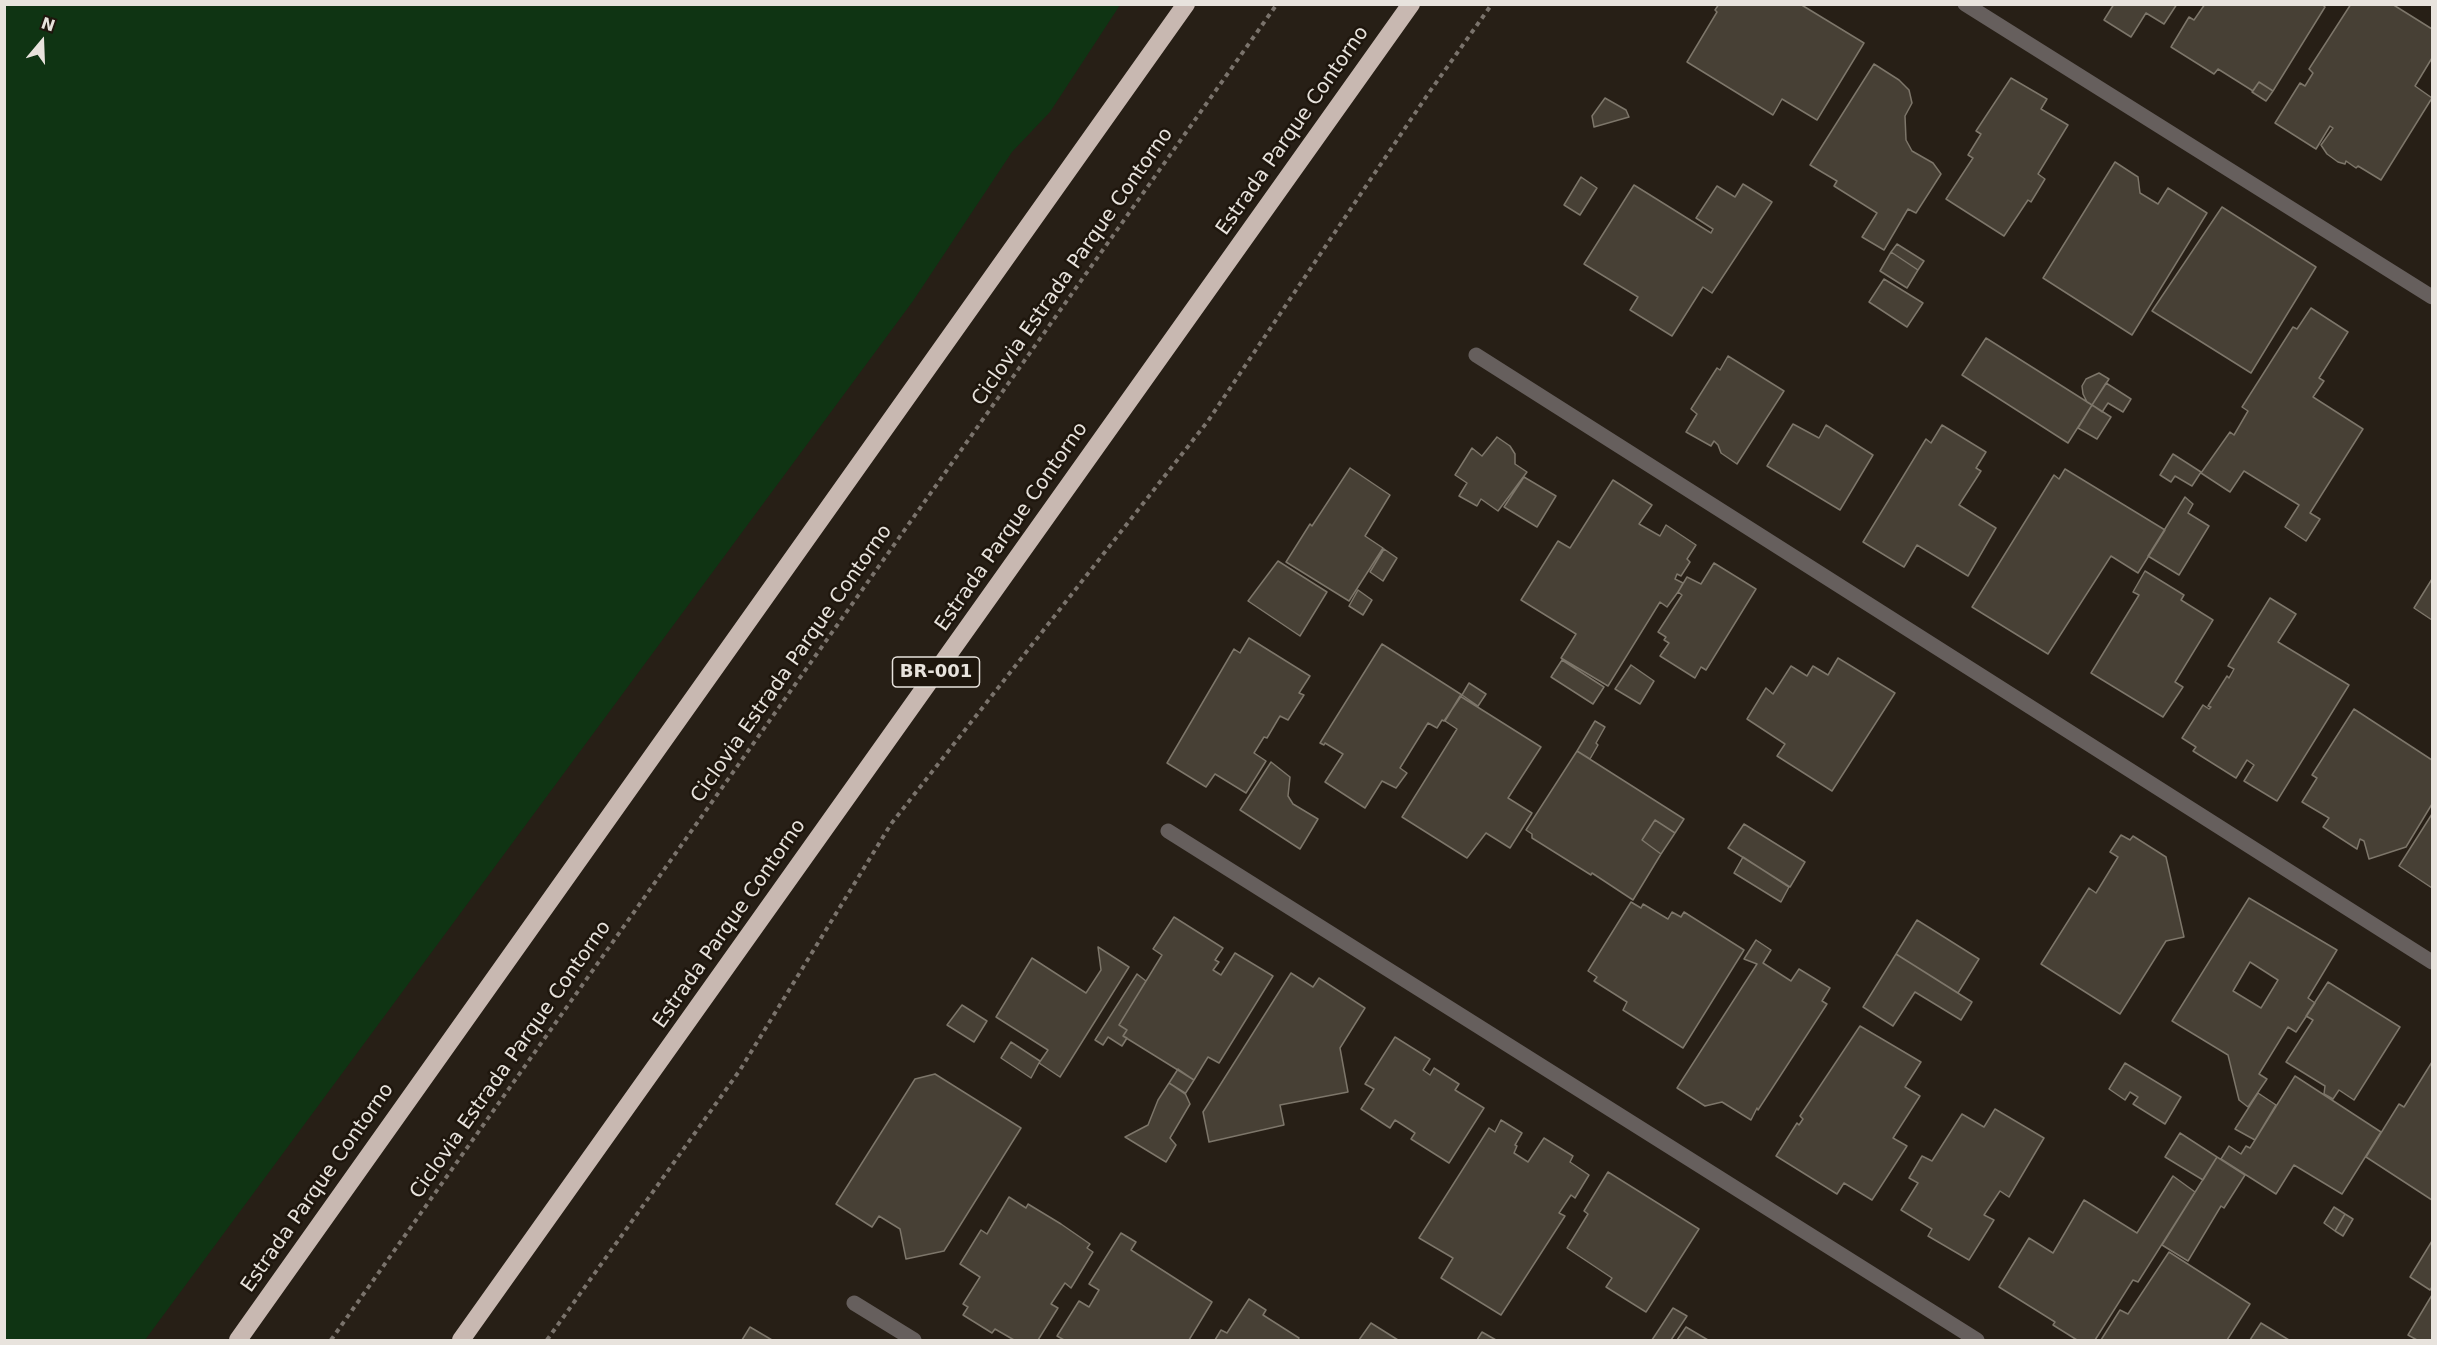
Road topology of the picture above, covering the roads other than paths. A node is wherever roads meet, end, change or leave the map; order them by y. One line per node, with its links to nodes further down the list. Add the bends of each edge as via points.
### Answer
1 (1186, 4): 9 (highway, Estrada Parque Contorno)
2 (1411, 4): 10 (highway, Estrada Parque Contorno / BR-001)
3 (1965, 4): 4 (street)
4 (2433, 297)
5 (1476, 355): 7 (street)
6 (1168, 831): 12 (street)
7 (2433, 962)
8 (854, 1303): 11 (street)
9 (238, 1341)
10 (461, 1341)
11 (914, 1341)
12 (1977, 1341)

